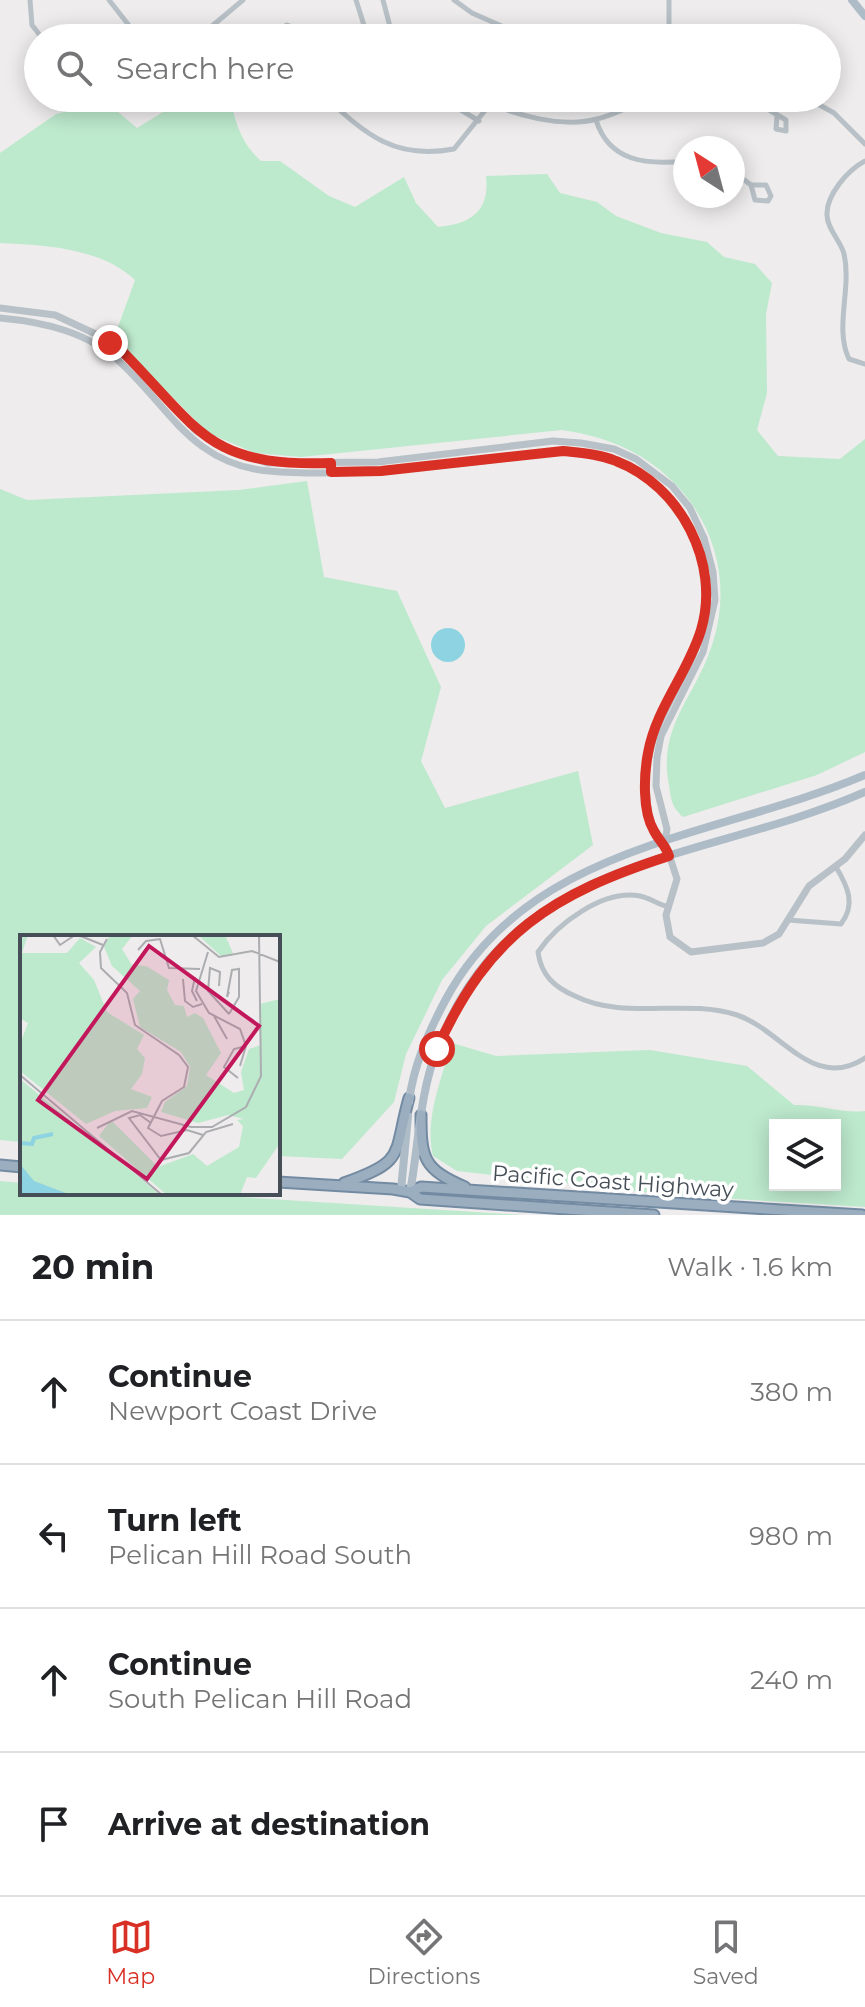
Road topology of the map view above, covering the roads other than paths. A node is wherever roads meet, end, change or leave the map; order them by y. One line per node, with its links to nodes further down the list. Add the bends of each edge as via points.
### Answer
1 (30, 0): 10 (street)
2 (109, 0): 11 (street)
3 (243, 0): 12 (street)
4 (356, 0): 13 (street)
5 (383, 0): 14 (street)
6 (454, 0): 15 (street)
7 (669, 0): 16 (street)
8 (852, 0): 9 (main road)
9 (865, 16)
10 (32, 24)
11 (128, 24)
12 (214, 24)
13 (364, 24)
14 (389, 24)
15 (496, 24)
16 (669, 24)
17 (341, 112): 26 (street, via 391,148 416,152 454,149)
18 (464, 112): 26 (street)
19 (485, 112): 26 (street)
20 (521, 112): 25 (street)
21 (615, 112): 25 (street)
22 (771, 112): 24 (street)
23 (832, 112): 27 (street)
24 (777, 116)
25 (596, 120): 29 (street, via 609,145 626,157 645,163)
26 (479, 121)
27 (865, 144)
28 (865, 161): 38 (street, via 830,199 826,216 844,252 842,345 849,359)
29 (673, 162)
30 (745, 180): 31 (street)
31 (751, 185): 31 (street, via 755,200 768,201 766,185)
32 (0, 308): 34 (street, via 55,315)
33 (0, 318): 36 (street, via 62,328)
34 (100, 336): 35 (street); 36 (street)
35 (110, 343): 37 (street); 39 (street, via 195,430)
36 (95, 344): 37 (street)
37 (104, 350): 39 (street, via 195,443 222,458)
38 (865, 364)
39 (266, 467): 40 (street, via 331,468 553,441 614,449 672,486 704,538 715,600)
40 (699, 650): 44 (street, via 661,736 656,786 667,829); 44 (street, via 653,731 647,754 648,809 654,832)
41 (865, 775): 44 (main road)
42 (865, 792): 45 (main road)
43 (865, 835): 46 (street)
44 (665, 842): 45 (street); 50 (main road, via 566,879 536,897 490,938 434,1020)
45 (669, 856): 47 (street, via 677,885); 51 (main road, via 572,892 497,952 450,1021 429,1075)
46 (836, 867): 48 (street, via 809,886); 48 (street, via 850,893 849,913 841,924)
47 (669, 907): 48 (street, via 667,931 691,952 763,943 779,934); 49 (street, via 641,896 615,897 589,908 546,940 538,952 540,966 564,991 599,1006 718,1009 765,1030 811,1064 841,1068)
48 (788, 920)
49 (865, 1058)
50 (409, 1098): 55 (highway, via 393,1161); 57 (main road)
51 (421, 1115): 56 (highway, via 426,1162); 57 (main road)
52 (0, 1165): 53 (highway)
53 (20, 1167)
54 (280, 1182): 55 (highway, Pacific Coast Highway)
55 (337, 1185): 57 (highway, Pacific Coast Highway)
56 (472, 1190): 57 (highway, Pacific Coast Highway); 59 (highway, Pacific Coast Highway)
57 (406, 1191): 58 (highway, Pacific Coast Highway, via 420,1199)
58 (654, 1215)
59 (862, 1215)

